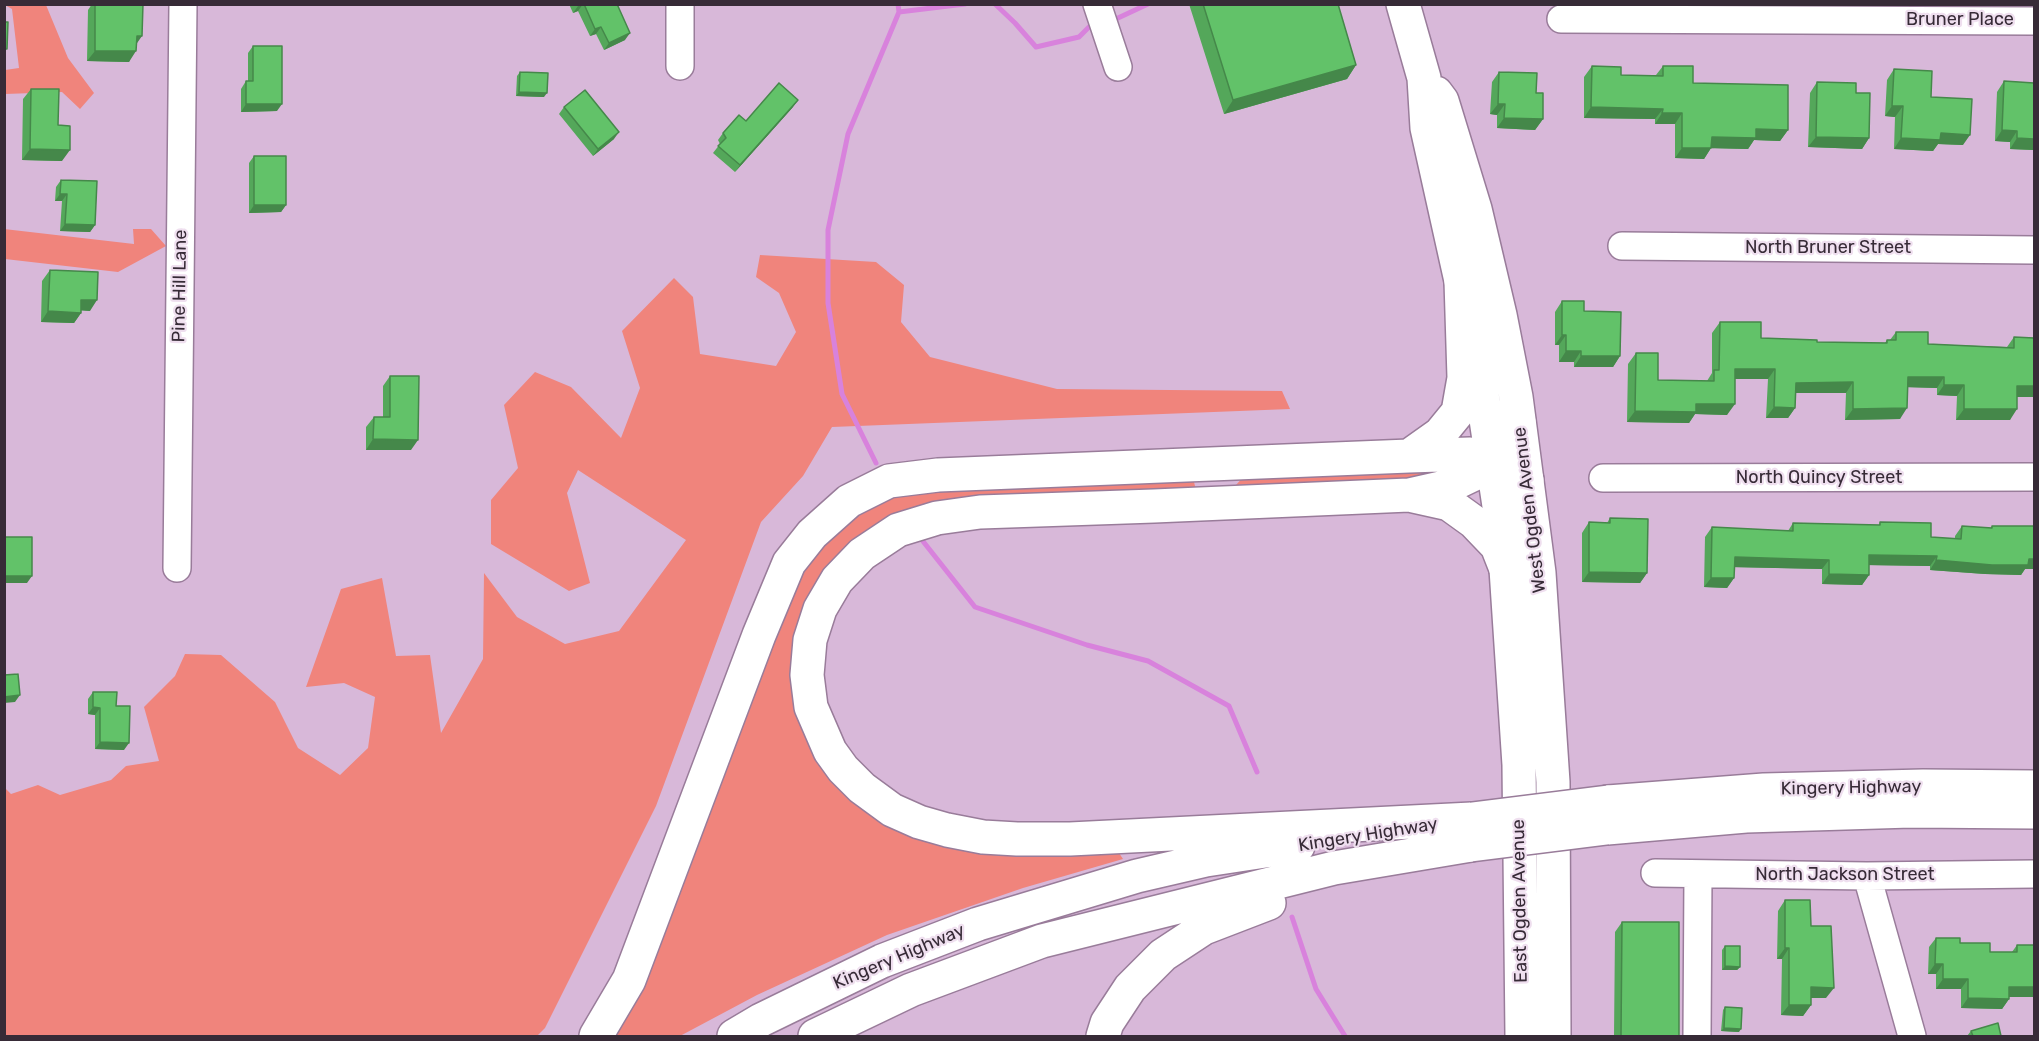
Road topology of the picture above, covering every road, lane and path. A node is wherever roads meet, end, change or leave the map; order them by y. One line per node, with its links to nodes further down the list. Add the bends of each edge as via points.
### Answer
1 (183, 4): 20 (street, Pine Hill Lane)
2 (680, 4): 7 (street)
3 (1097, 4): 8 (street)
4 (1403, 4): 9 (main road, West Ogden Avenue)
5 (1561, 19): 6 (street, Bruner Place)
6 (2034, 21)
7 (680, 66)
8 (1118, 67)
9 (1424, 78): 12 (main road, West Ogden Avenue, via 1427,128); 13 (main road, West Ogden Avenue, via 1442,101 1475,209 1500,315)
10 (1622, 246): 11 (street, North Bruner Street)
11 (2034, 250)
12 (1461, 281): 14 (main road, via 1464,378 1458,412 1440,434); 15 (main road, West Ogden Avenue)
13 (1519, 422): 15 (main road); 18 (main road, West Ogden Avenue)
14 (1409, 456): 15 (main road, via 1470,454); 32 (main road, via 938,475 889,481 849,501 812,534 789,563 629,980)
15 (1492, 460): 18 (main road); 19 (main road, via 1464,480); 21 (main road, West Ogden Avenue)
16 (2034, 477): 17 (street, North Quincy Street)
17 (1603, 478)
18 (1527, 480): 31 (main road, West Ogden Avenue, via 1539,573 1553,783)
19 (1409, 495): 21 (main road, via 1449,504 1474,522 1497,546); 26 (main road, via 980,512 937,518 898,530 862,554 837,580 820,609 810,640 807,675 811,707 830,751 862,788 892,810 919,822 983,837)
20 (177, 568)
21 (1506, 569): 22 (main road, West Ogden Avenue)
22 (1519, 765): 36 (main road, East Ogden Avenue)
23 (2034, 787): 25 (main road, Kingery Highway, via 1764,790)
24 (2034, 812): 25 (main road, Kingery Highway)
25 (1607, 815): 26 (main road, Kingery Highway, bridge)
26 (1472, 832): 33 (main road, Kingery Highway, via 1206,860 1137,876 978,924 882,961); 34 (main road, Kingery Highway, via 1042,941 911,990); 35 (main road, via 1385,878 1266,904 1204,928 1163,955 1130,988)
27 (1655, 873): 28 (street, North Jackson Street)
28 (1698, 874): 30 (street, North Jackson Street); 38 (street)
29 (2034, 874): 30 (street, North Jackson Street)
30 (1868, 876): 39 (street)
31 (1554, 958): 37 (main road, East Ogden Avenue)
32 (596, 1036)
33 (734, 1036)
34 (815, 1036)
35 (1103, 1036)
36 (1521, 1036)
37 (1554, 1036)
38 (1697, 1036)
39 (1912, 1036)

